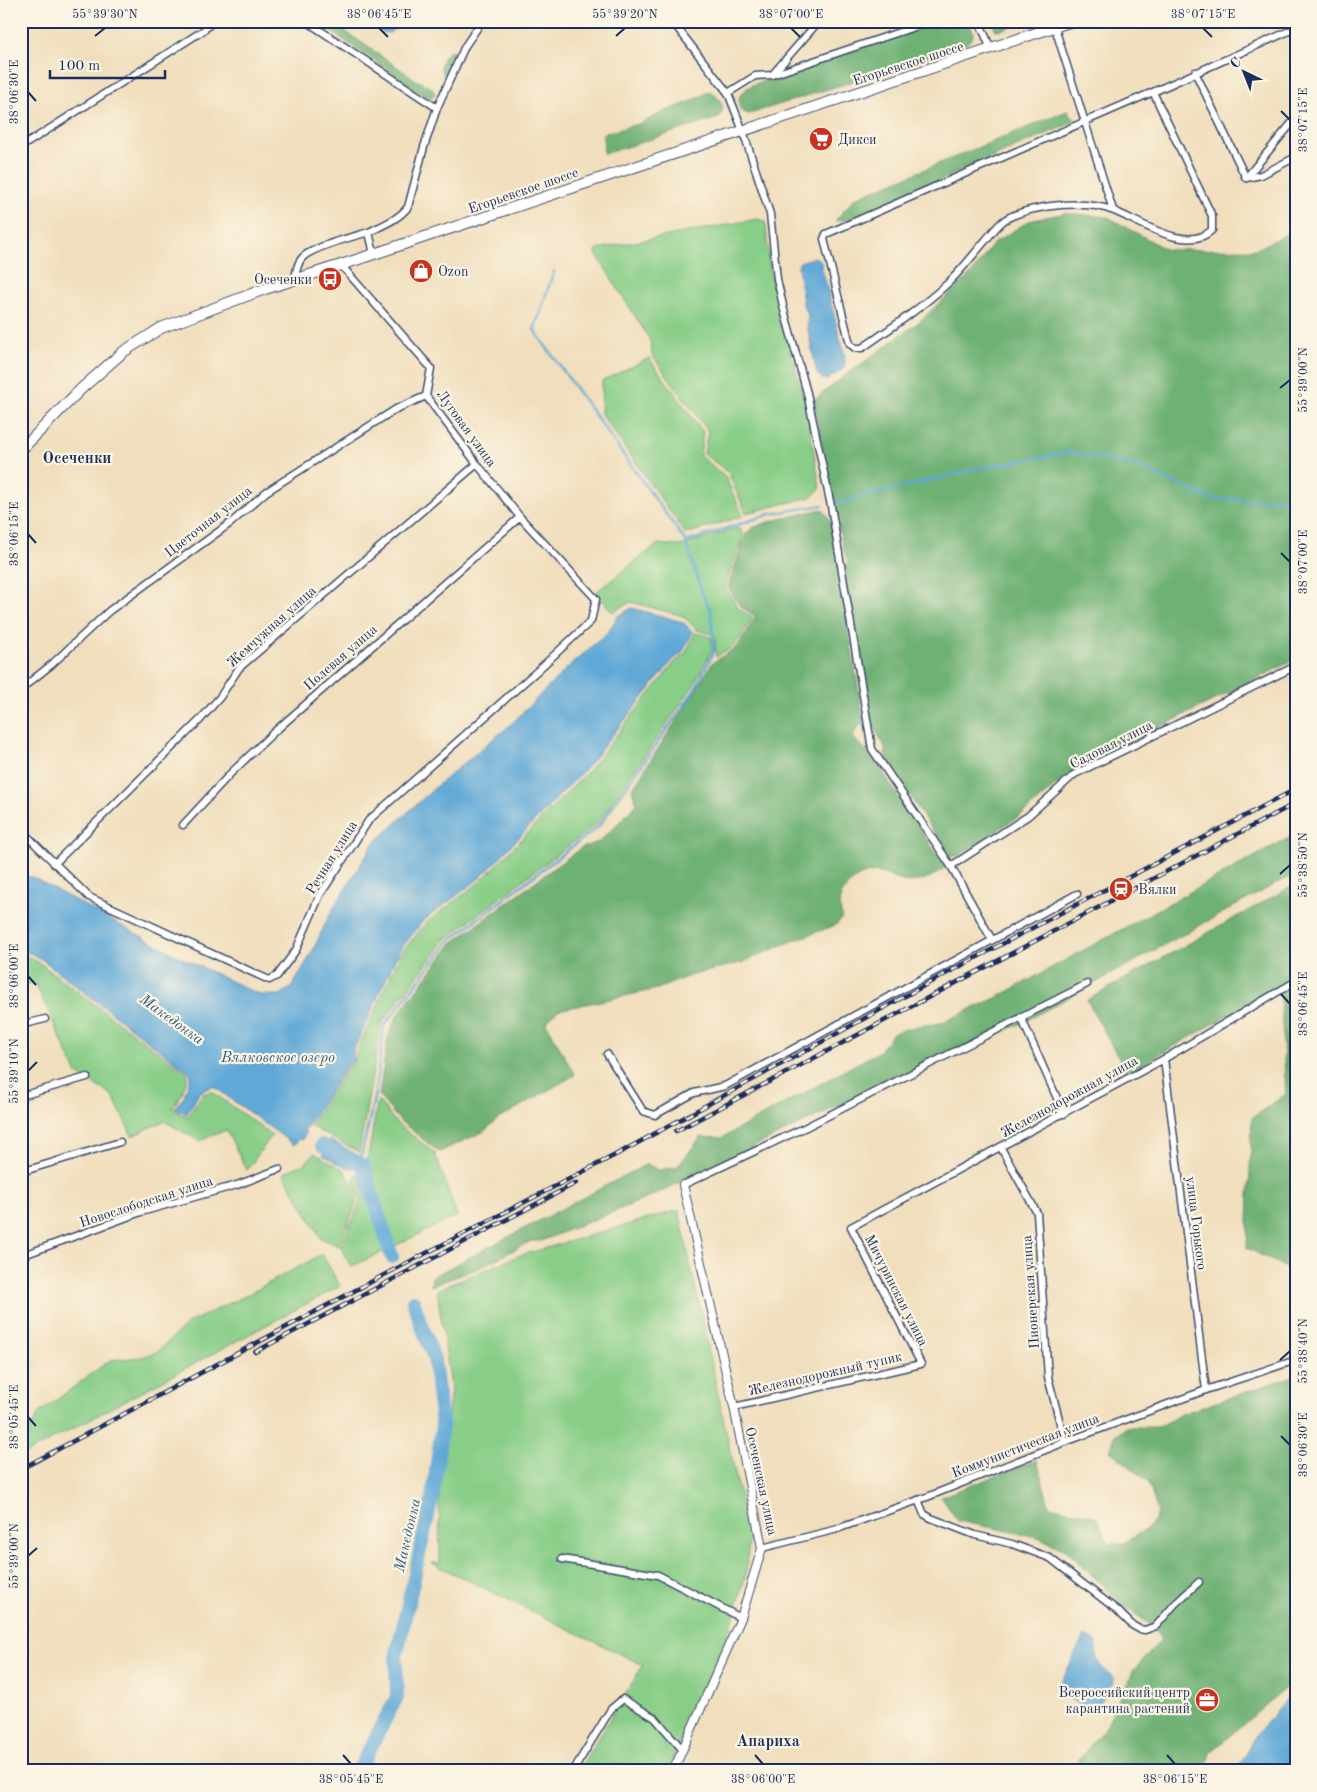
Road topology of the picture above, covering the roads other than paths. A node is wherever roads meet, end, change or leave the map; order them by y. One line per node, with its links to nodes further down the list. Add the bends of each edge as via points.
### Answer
1 (213, 21): 20 (street, via 204,30)
2 (306, 21): 16 (street)
3 (482, 21): 16 (street, via 465,46)
4 (672, 21): 15 (street)
5 (819, 21): 13 (street)
6 (932, 21): 13 (street)
7 (979, 21): 11 (street)
8 (1068, 22): 9 (main road, Егорьевское шоссе)
9 (1054, 28): 11 (main road, Егорьевское шоссе); 18 (street)
10 (1296, 28): 12 (street)
11 (991, 49): 19 (main road, Егорьевское шоссе)
12 (1196, 72): 14 (street); 22 (street)
13 (772, 75): 15 (street, via 755,76)
14 (1153, 92): 18 (street); 23 (street, via 1212,216 1212,230 1195,238 1178,237 1149,229)
15 (728, 93): 19 (street)
16 (438, 108): 24 (street, via 408,207 394,220)
17 (1296, 118): 22 (street)
18 (1084, 121): 23 (street); 23 (street, via 826,234 824,239 850,344 854,348 862,348 912,313 948,283 1005,220 1020,213 1061,205)
19 (743, 131): 25 (main road, Егорьевское шоссе); 38 (street, via 770,214 773,252 784,310 807,393 831,506 872,749)
20 (21, 147)
21 (1296, 157): 22 (street, via 1261,175)
22 (1246, 178)
23 (1113, 210)
24 (369, 232): 25 (street); 27 (street, via 303,257 297,266)
25 (374, 254): 26 (main road, Егорьевское шоссе)
26 (341, 265): 27 (main road, Егорьевское шоссе); 28 (street, Луговая улица, via 431,368)
27 (295, 279): 29 (main road, Егорьевское шоссе, via 161,328 130,347 81,389)
28 (426, 396): 30 (street, Луговая улица); 34 (street, Цветочная улица, via 396,410 266,492 232,522 109,612)
29 (21, 450)
30 (476, 464): 31 (street, Луговая улица); 37 (street, Жемчужная улица, via 239,668 200,720)
31 (520, 516): 32 (street, Луговая улица); 35 (street, Полевая улица, via 274,732)
32 (596, 599): 37 (street, Речная улица, via 591,621 370,820 320,895 296,950 277,976 269,980 89,897)
33 (1296, 666): 38 (street, Садовая улица, via 1075,774 1028,816)
34 (21, 689)
35 (183, 825)
36 (21, 830): 37 (street, Речная улица)
37 (54, 864)
38 (951, 866): 40 (street)
39 (1077, 894): 40 (street)
40 (992, 940): 46 (street, via 725,1086 694,1093 655,1114 643,1111)
41 (1296, 981): 47 (street, Железнодорожная улица)
42 (1087, 984): 43 (street)
43 (1021, 1017): 50 (street); 55 (street, via 806,1127)
44 (46, 1018): 45 (street)
45 (21, 1025)
46 (607, 1054)
47 (1164, 1059): 50 (street, Железнодорожная улица); 60 (street, улица Горького)
48 (87, 1077): 49 (street)
49 (21, 1096)
50 (1064, 1114): 52 (street, Железнодорожная улица)
51 (120, 1142): 54 (street)
52 (1001, 1148): 56 (street, Железнодорожная улица); 62 (street, Пионерская улица, via 1037,1213 1048,1377)
53 (279, 1170): 57 (street, Новослободская улица, via 141,1212)
54 (21, 1172)
55 (683, 1185): 61 (street, Осеченская улица)
56 (851, 1227): 59 (street, Мичуринская улица)
57 (21, 1256)
58 (1296, 1360): 60 (street, Коммунистическая улица)
59 (921, 1364): 61 (street, Железнодорожный тупик)
60 (1206, 1390): 62 (street, Коммунистическая улица)
61 (734, 1407): 64 (street, Осеченская улица)
62 (1065, 1442): 63 (street, Коммунистическая улица)
63 (918, 1500): 64 (street, Коммунистическая улица, via 834,1530); 66 (street, via 924,1514 932,1518 1050,1558 1139,1629 1156,1626)
64 (762, 1548): 67 (street, Осеченская улица)
65 (562, 1559): 67 (street, via 658,1575)
66 (1199, 1582)
67 (741, 1618): 68 (street, Осеченская улица)
68 (682, 1749): 69 (street, via 655,1718 623,1699 611,1709); 70 (street, Осеченская улица)
69 (572, 1771)
70 (673, 1771)

